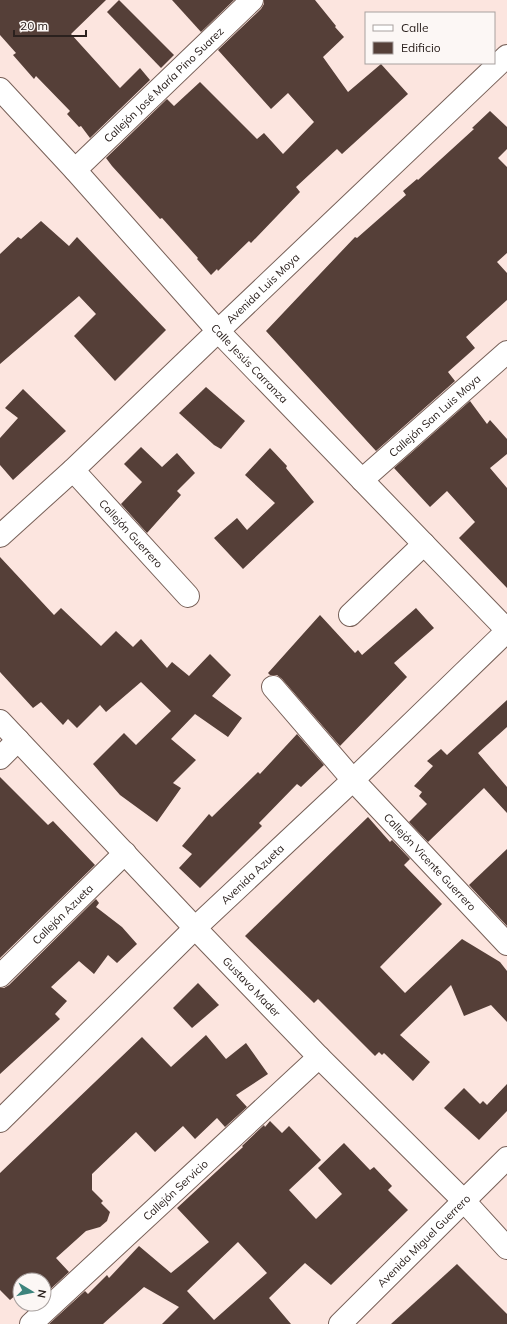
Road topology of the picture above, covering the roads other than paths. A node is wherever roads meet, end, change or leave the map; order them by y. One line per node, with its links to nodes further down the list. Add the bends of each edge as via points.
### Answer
1 (252, 0): 4 (street, Callejón José María Pino Suarez)
2 (507, 56): 5 (street, Avenida Luis Moya)
3 (0, 89): 4 (street, Calle Jesús Carranza)
4 (75, 170): 5 (street, Calle Jesús Carranza)
5 (218, 331): 7 (street, Avenida Luis Moya); 8 (street, Calle Jesús Carranza)
6 (507, 352): 8 (street, Callejón San Luis Moya)
7 (73, 470): 9 (street, Avenida Luis Moya); 11 (street, Callejón Guerrero)
8 (362, 480): 10 (street, Calle Jesús Carranza)
9 (0, 536)
10 (424, 544): 12 (street); 13 (street, Calle Jesús Carranza)
11 (188, 596)
12 (350, 615)
13 (507, 630): 18 (street, Avenida Azueta)
14 (273, 687): 18 (street)
15 (0, 721): 16 (street, Gustavo Mader)
16 (18, 740): 17 (street); 19 (street, Gustavo Mader)
17 (0, 758)
18 (353, 780): 20 (street, Avenida Azueta); 21 (street, Callejón Vicente Guerrero)
19 (125, 852): 20 (street, Gustavo Mader); 22 (street, Callejón Azueta)
20 (195, 928): 23 (street, Gustavo Mader); 24 (street, Avenida Azueta)
21 (507, 944)
22 (0, 976)
23 (319, 1057): 26 (street, Gustavo Mader); 28 (street, Callejón Servicio)
24 (0, 1121)
25 (507, 1158): 26 (street, Avenida Miguel Guerrero)
26 (464, 1202): 27 (street, Gustavo Mader); 29 (street, Avenida Miguel Guerrero)
27 (507, 1248)
28 (31, 1324)
29 (340, 1324)

